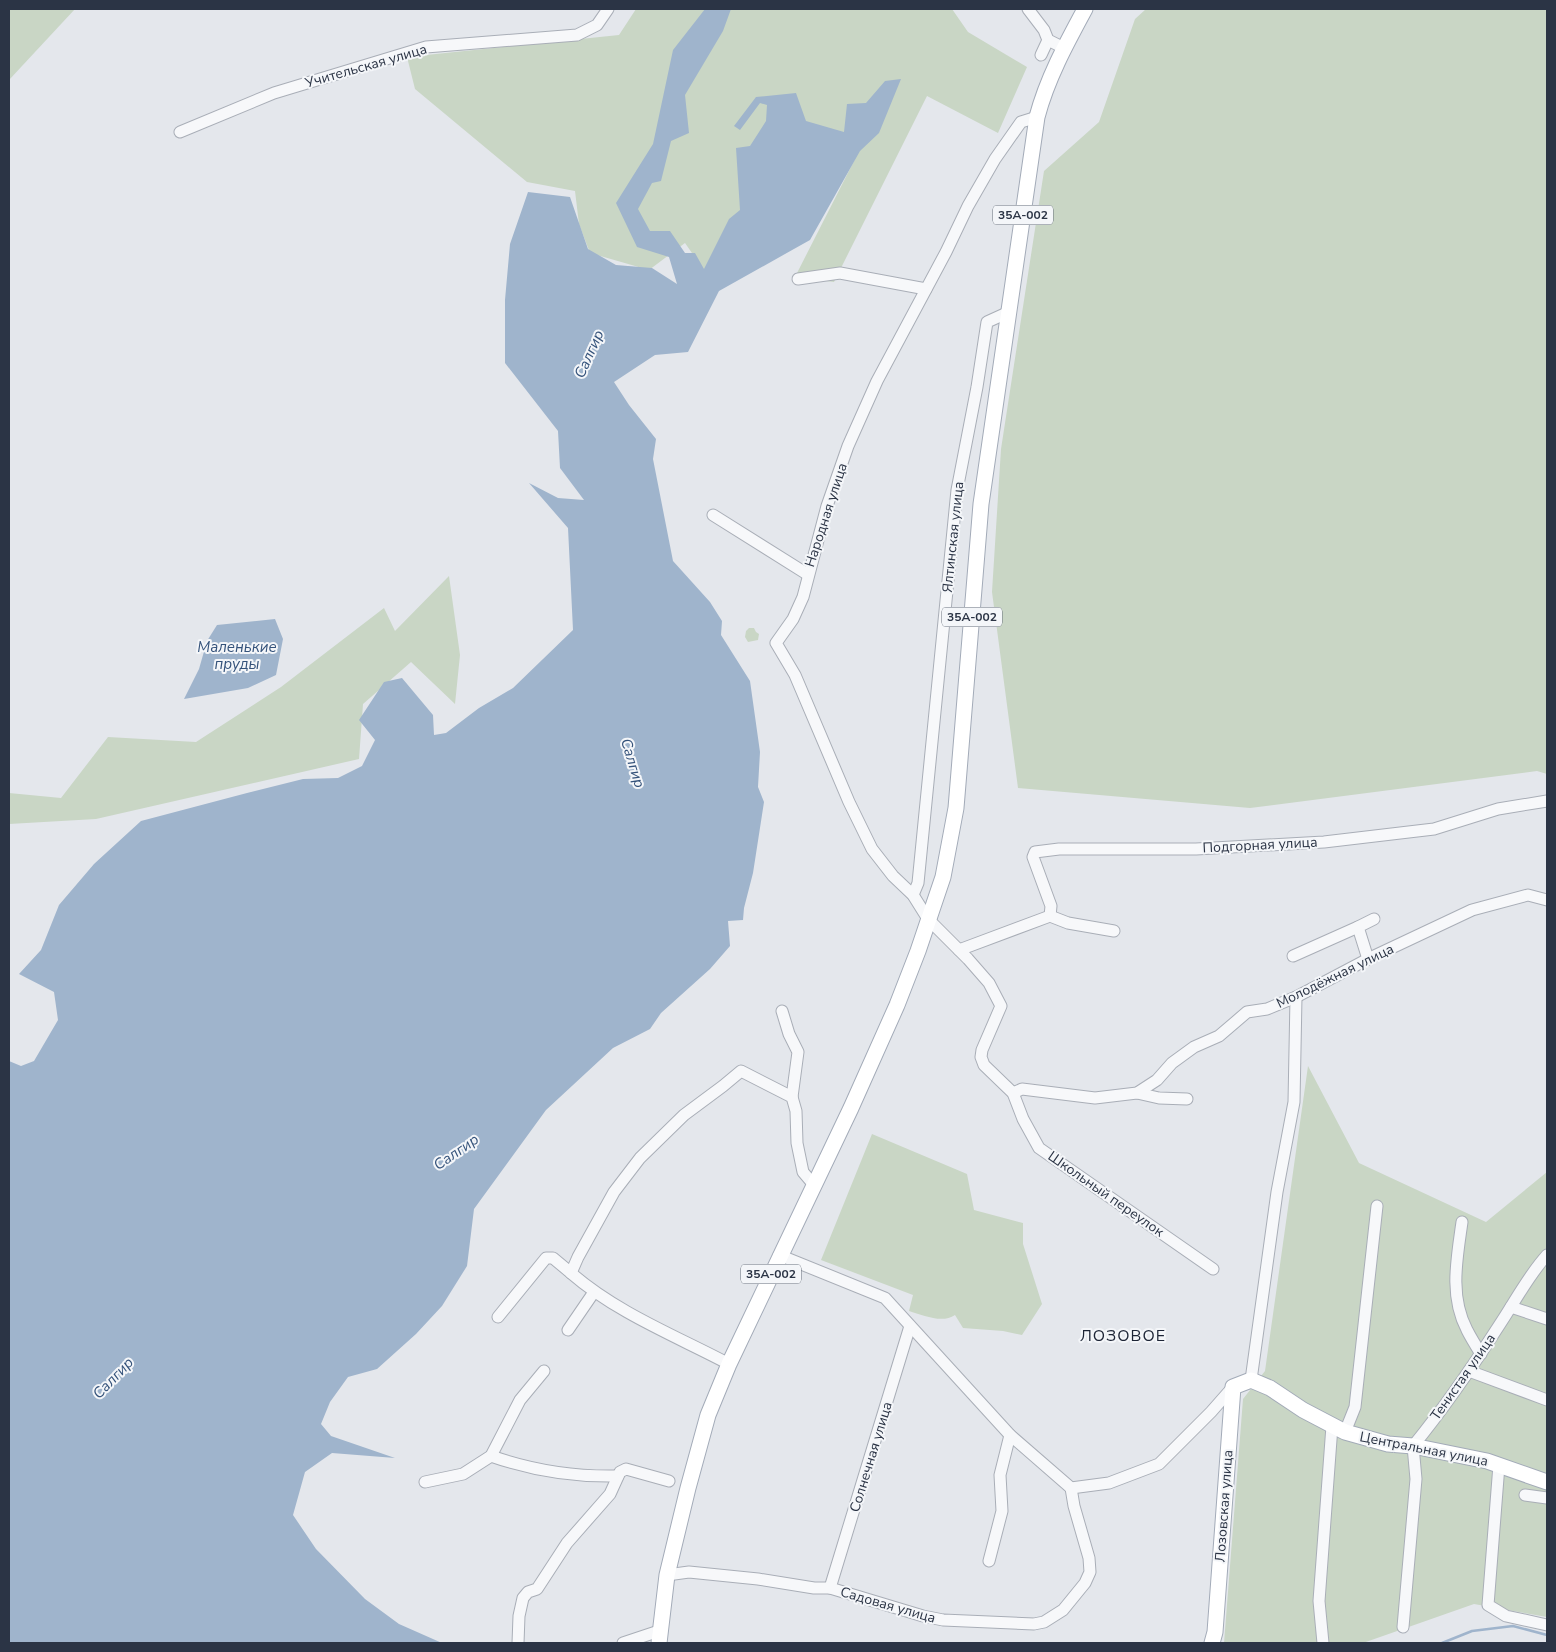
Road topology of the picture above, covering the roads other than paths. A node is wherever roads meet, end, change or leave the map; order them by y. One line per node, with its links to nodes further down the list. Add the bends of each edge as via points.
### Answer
1 (608, 9): 8 (street, Учительская улица, via 597,25 577,35 426,47 274,93)
2 (1028, 9): 4 (street)
3 (1085, 9): 5 (main road, 35А-002)
4 (1048, 40): 5 (street); 6 (street)
5 (1064, 48): 7 (main road, 35А-002, via 1042,96)
6 (1040, 56)
7 (1037, 117): 10 (street, Народная улица, via 1021,122 995,159); 11 (main road, 35А-002)
8 (180, 132)
9 (798, 279): 10 (street, via 840,273)
10 (926, 289): 13 (street, Народная улица, via 877,381 848,446)
11 (1009, 312): 15 (street, Ялтинская улица, via 987,322 957,490 918,883); 18 (main road, 35А-002, via 981,504 956,808 943,877)
12 (713, 515): 13 (street)
13 (808, 574): 15 (street, Народная улица, via 793,619 776,643 795,675 872,849)
14 (1547, 801): 17 (street, Подгорная улица, via 1498,809 1434,829 1324,842 1196,849 1059,849 1035,852 1033,857 1051,906)
15 (913, 895): 18 (street, Народная улица)
16 (1547, 900): 24 (street, Молодёжная улица, via 1528,896 1472,910)
17 (1050, 916): 21 (street, via 1068,923); 22 (street)
18 (928, 919): 22 (street, Народная улица); 32 (main road, 35А-002, via 897,1004)
19 (1374, 919): 20 (street)
20 (1358, 927): 23 (street); 24 (street)
21 (1114, 931)
22 (960, 950): 27 (street, Народная улица, via 989,983 1001,1006)
23 (1293, 956)
24 (1368, 959): 25 (street, Молодёжная улица)
25 (1296, 997): 29 (street, Молодёжная улица, via 1267,1009 1247,1012 1219,1036 1194,1047 1172,1063 1157,1080); 49 (street, via 1294,1102 1276,1192)
26 (782, 1011): 30 (street, via 798,1052)
27 (982, 1057): 28 (street, Школьный переулок, via 984,1065)
28 (1013, 1093): 29 (street, Молодёжная улица, via 1022,1090 1095,1098); 37 (street, Школьный переулок, via 1039,1148)
29 (1137, 1093): 31 (street)
30 (792, 1097): 32 (street, via 803,1172); 38 (street, via 741,1070 684,1115 640,1158 614,1192)
31 (1187, 1099)
32 (814, 1185): 35 (main road, 35А-002)
33 (1377, 1206): 52 (street, via 1355,1407)
34 (1462, 1222): 45 (street, via 1456,1298 1466,1329)
35 (779, 1255): 43 (street, via 884,1298); 46 (main road, 35А-002)
36 (1547, 1255): 40 (street, Тенистая улица, via 1532,1271)
37 (1213, 1269)
38 (571, 1273): 39 (street); 41 (street, via 553,1258 546,1258)
39 (594, 1292): 44 (street); 46 (street)
40 (1511, 1308): 42 (street); 45 (street, Тенистая улица)
41 (498, 1317)
42 (1547, 1319)
43 (910, 1326): 53 (street); 66 (street, Солнечная улица)
44 (568, 1330)
45 (1481, 1354): 48 (street, Тенистая улица)
46 (729, 1364): 65 (main road, 35А-002, via 708,1415)
47 (544, 1371): 55 (street, via 520,1400)
48 (1468, 1371): 51 (street); 54 (street, Тенистая улица)
49 (1252, 1380): 50 (main road); 52 (main road, Центральная улица)
50 (1233, 1387): 61 (street, via 1159,1464 1109,1483); 72 (main road, Лозовская улица)
51 (1547, 1400)
52 (1339, 1429): 54 (main road, Центральная улица, via 1388,1444); 73 (street, via 1319,1602)
53 (1010, 1435): 61 (street); 64 (street, via 1000,1475 1002,1511)
54 (1413, 1446): 56 (main road, Центральная улица); 68 (street, via 1416,1479)
55 (491, 1456): 57 (street, via 519,1466); 59 (street, via 463,1474)
56 (1500, 1465): 60 (main road, Центральная улица); 67 (street, via 1488,1605 1506,1616)
57 (618, 1476): 58 (street, via 626,1469); 70 (street, via 610,1494 567,1543 537,1589 523,1598 518,1616)
58 (669, 1481)
59 (425, 1482)
60 (1547, 1482)
61 (1071, 1488): 66 (street, Садовая улица, via 1090,1558 1090,1572 1062,1610 1044,1622 942,1620)
62 (1524, 1495): 63 (street)
63 (1547, 1498)
64 (989, 1561)
65 (668, 1575): 66 (street, Садовая улица, via 689,1572); 69 (main road, 35А-002)
66 (830, 1588)
67 (1547, 1625)
68 (1403, 1628)
69 (659, 1637): 71 (street)
70 (518, 1643)
71 (623, 1643)
72 (1212, 1643)
73 (1323, 1643)

